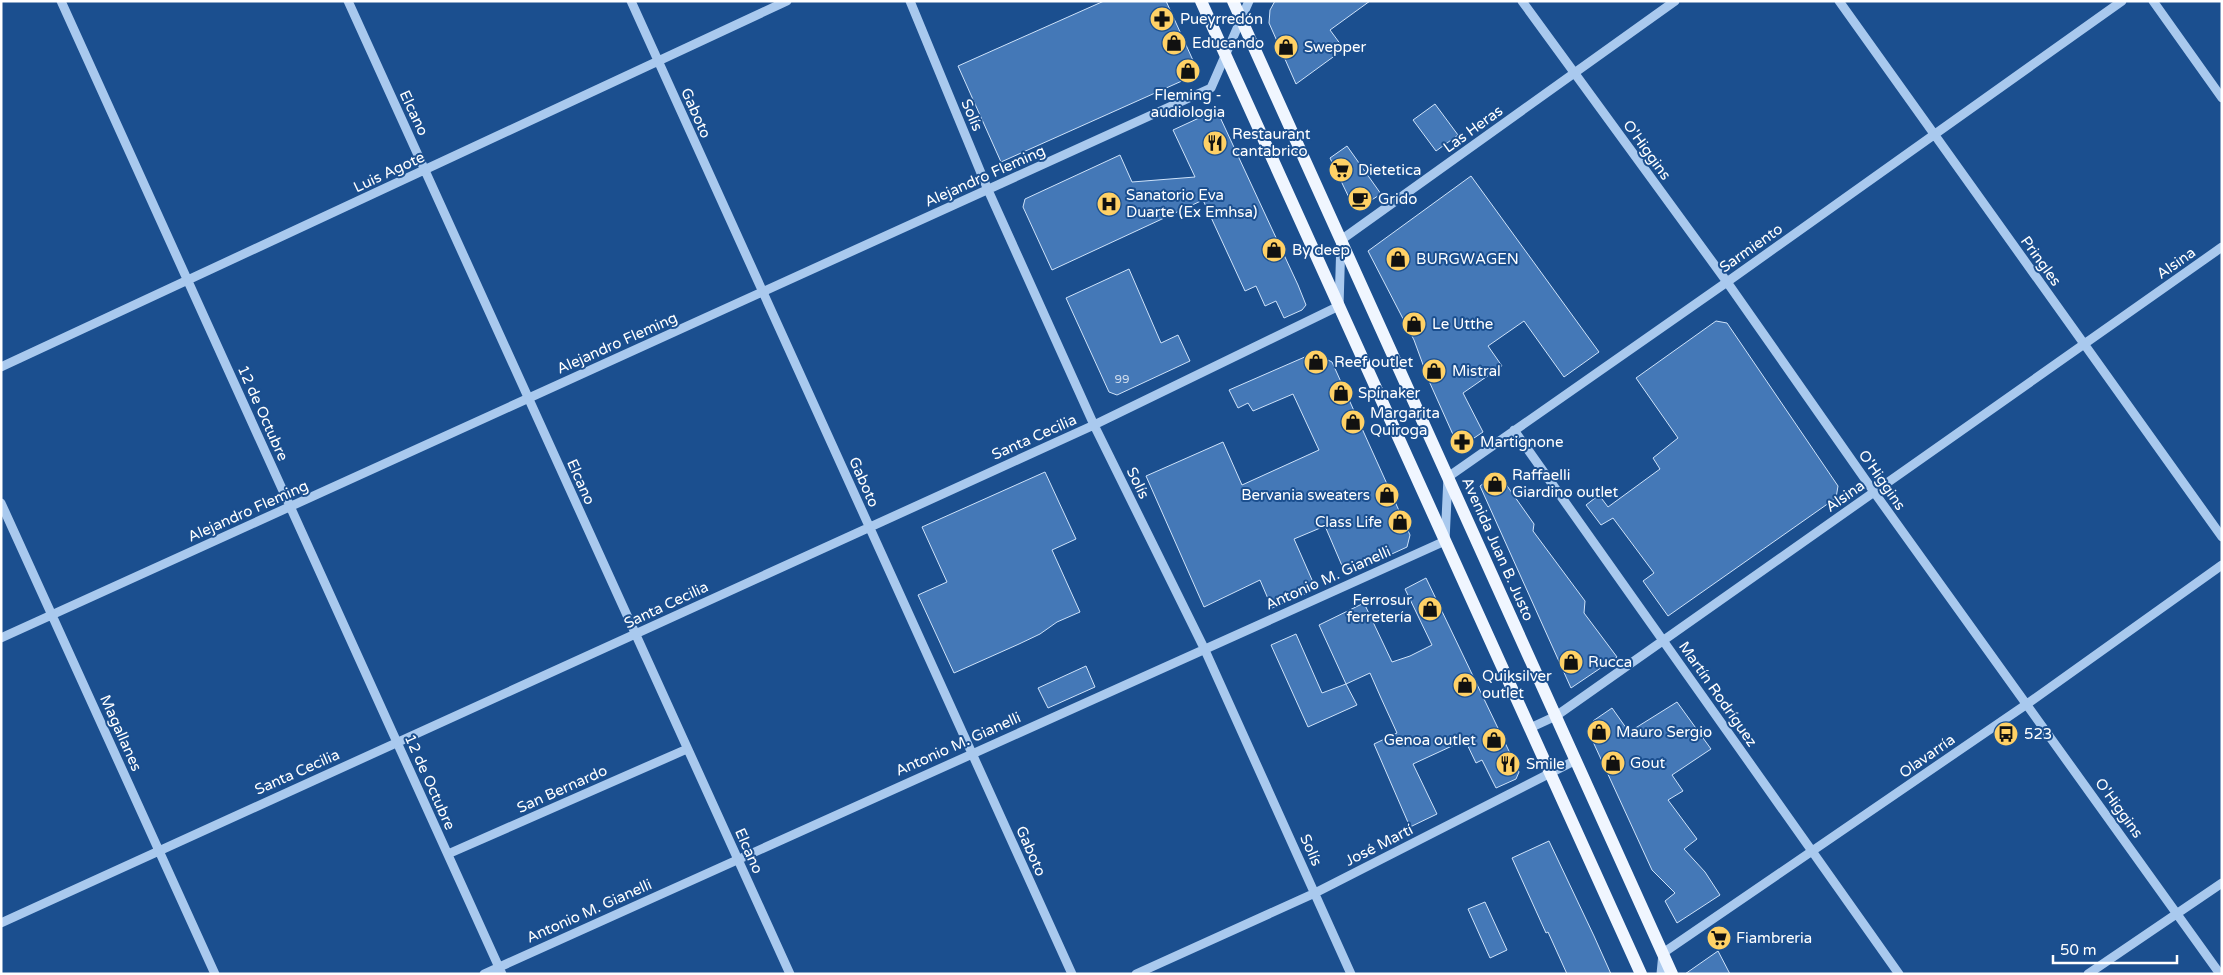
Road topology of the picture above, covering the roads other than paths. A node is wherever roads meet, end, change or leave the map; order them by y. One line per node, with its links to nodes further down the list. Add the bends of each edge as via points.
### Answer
1 (61, 1): 24 (street, 12 de Octubre)
2 (348, 1): 20 (street, Elcano)
3 (631, 1): 16 (street, Gaboto)
4 (788, 1): 16 (street, Luis Agote)
5 (910, 1): 21 (street, Solís)
6 (1201, 1): 15 (main road)
7 (1232, 1): 14 (main road, Avenida Juan B. Justo)
8 (1249, 1): 14 (street, Alejandro Fleming)
9 (1522, 1): 17 (street, O'Higgins)
10 (1675, 1): 17 (street, Las Heras)
11 (1839, 1): 19 (street, Pringles)
12 (2122, 1): 19 (street, Sarmiento)
13 (2153, 1): 18 (street)
14 (1241, 20): 15 (street, Alejandro Fleming); 22 (main road, Avenida Juan B. Justo)
15 (1225, 55): 21 (street, Alejandro Fleming, via 1210,88); 27 (main road)
16 (658, 62): 20 (street, Luis Agote); 26 (street, Gaboto)
17 (1575, 73): 22 (street, Las Heras); 25 (street, O'Higgins)
18 (2222, 98)
19 (1934, 135): 25 (street, Sarmiento); 28 (street, Pringles)
20 (425, 170): 24 (street, Luis Agote); 30 (street, Elcano)
21 (988, 190): 26 (street, Alejandro Fleming); 31 (street, Solís)
22 (1341, 240): 27 (street); 33 (main road, Avenida Juan B. Justo)
23 (2222, 247): 28 (street, Alsina)
24 (188, 280): 29 (street, Luis Agote); 36 (street, 12 de Octubre)
25 (1727, 282): 32 (street, Sarmiento); 34 (street, O'Higgins)
26 (762, 292): 30 (street, Alejandro Fleming); 37 (street, Gaboto)
27 (1339, 306): 31 (street, Santa Cecilia); 39 (main road)
28 (2084, 345): 34 (street, Alsina); 38 (street, Pringles)
29 (1, 367)
30 (528, 399): 36 (street, Alejandro Fleming); 42 (street, Elcano)
31 (1094, 425): 37 (street, Santa Cecilia); 45 (street, Solís)
32 (1514, 430): 33 (street, Sarmiento); 44 (street, Martín Rodríguez)
33 (1448, 477): 39 (street); 47 (main road, Avenida Juan B. Justo)
34 (1874, 492): 44 (street, Alsina); 46 (street, O'Higgins)
35 (1, 503): 41 (street, Magallanes)
36 (290, 507): 41 (street, Alejandro Fleming); 49 (street, 12 de Octubre)
37 (869, 527): 42 (street, Santa Cecilia); 51 (street, Gaboto)
38 (2222, 537)
39 (1445, 541): 45 (street, Antonio M. Gianelli); 48 (main road)
40 (2222, 565): 46 (street, Olavarría)
41 (52, 615): 43 (street, Alejandro Fleming); 54 (street, Magallanes)
42 (635, 634): 49 (street, Santa Cecilia); 50 (street, Elcano)
43 (1, 638)
44 (1663, 640): 47 (street, Alsina); 55 (street, Martín Rodríguez)
45 (1204, 648): 51 (street, Antonio M. Gianelli); 59 (street, Solís)
46 (2027, 704): 55 (street, Olavarría); 60 (street, O'Higgins)
47 (1556, 716): 48 (street, Alsina); 52 (main road, Avenida Juan B. Justo)
48 (1530, 728): 53 (main road)
49 (397, 743): 54 (street, Santa Cecilia); 56 (street, 12 de Octubre)
50 (687, 749): 56 (street, San Bernardo); 57 (street, Elcano)
51 (972, 753): 57 (street, Antonio M. Gianelli); 67 (street, Gaboto)
52 (1576, 760): 53 (street, José Martí); 62 (main road, Avenida Juan B. Justo)
53 (1550, 774): 59 (street, José Martí); 70 (main road)
54 (159, 850): 61 (street, Santa Cecilia); 64 (street, Magallanes)
55 (1813, 851): 62 (street, Olavarría); 73 (street, Martín Rodríguez)
56 (448, 854): 63 (street, 12 de Octubre)
57 (738, 859): 63 (street, Antonio M. Gianelli); 66 (street, Elcano)
58 (2222, 883): 60 (street)
59 (1315, 893): 68 (street, José Martí); 69 (street, Solís)
60 (2178, 914): 74 (street); 75 (street, O'Higgins)
61 (1, 923)
62 (1663, 953): 71 (street); 72 (main road, Avenida Juan B. Justo)
63 (500, 970): 65 (street, Antonio M. Gianelli)
64 (215, 974)
65 (484, 974)
66 (790, 974)
67 (1072, 974)
68 (1136, 974)
69 (1351, 974)
70 (1641, 974)
71 (1661, 974)
72 (1672, 974)
73 (1899, 974)
74 (2088, 974)
75 (2220, 974)

